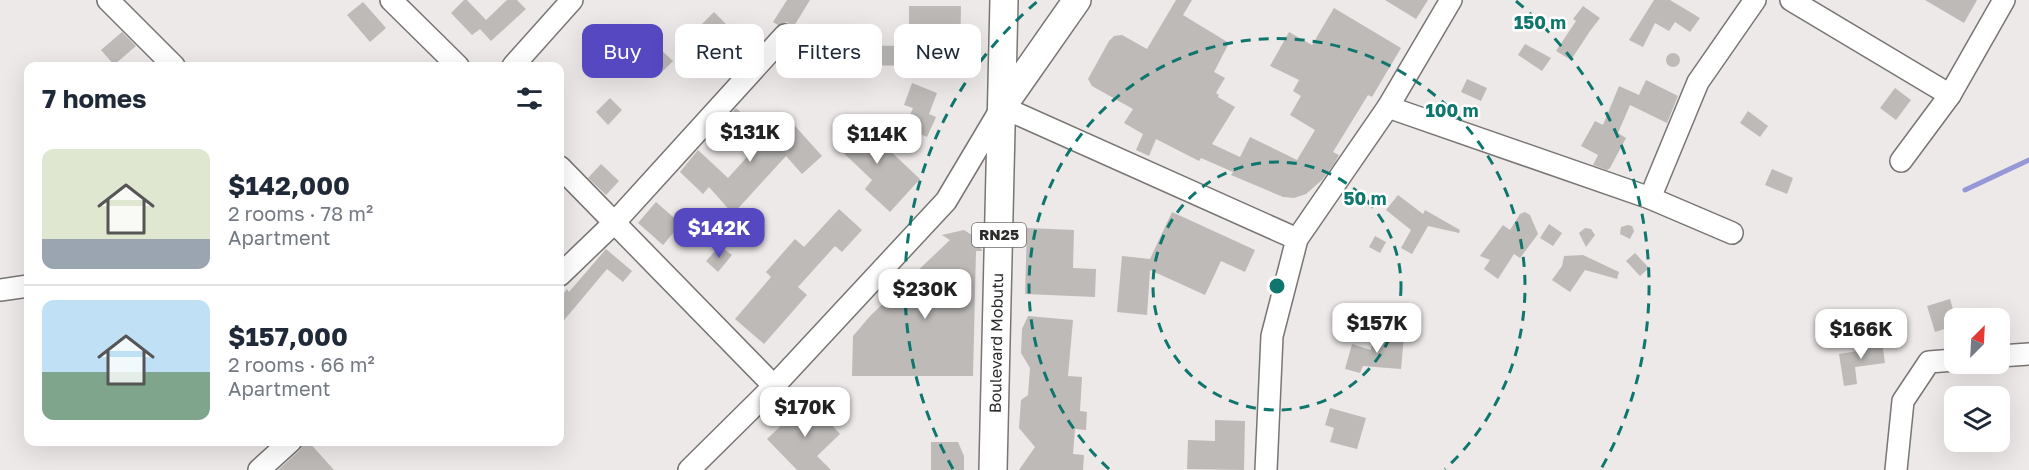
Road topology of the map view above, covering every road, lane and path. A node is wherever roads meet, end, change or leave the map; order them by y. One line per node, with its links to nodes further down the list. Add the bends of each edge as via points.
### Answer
1 (108, 0): 11 (street)
2 (391, 0): 12 (street)
3 (572, 0): 13 (street)
4 (1004, 0): 15 (main road, Boulevard Mobutu / RN25)
5 (1451, 0): 16 (street)
6 (1755, 0): 19 (street, via 1698,82)
7 (1791, 0): 14 (street)
8 (2004, 0): 14 (street)
9 (1073, 1): 15 (main road)
10 (776, 45): 20 (street)
11 (170, 62)
12 (454, 62)
13 (517, 62)
14 (1950, 96): 17 (street)
15 (1002, 107): 22 (street); 29 (street, via 946,201); 33 (main road, Boulevard Mobutu / RN25)
16 (1388, 107): 19 (street); 22 (street)
17 (1901, 161)
18 (564, 171): 20 (street)
19 (1650, 198): 21 (street)
20 (614, 223): 23 (street); 29 (street)
21 (1732, 233)
22 (1297, 239): 34 (street, via 1272,336)
23 (564, 271)
24 (24, 287): 25 (street)
25 (0, 290)
26 (2029, 354): 27 (street)
27 (2010, 355)
28 (1944, 361): 35 (street, via 1929,362 1903,401)
29 (774, 386): 32 (street)
30 (285, 446): 31 (street)
31 (259, 470)
32 (689, 470)
33 (993, 470)
34 (1266, 470)
35 (1896, 470)

